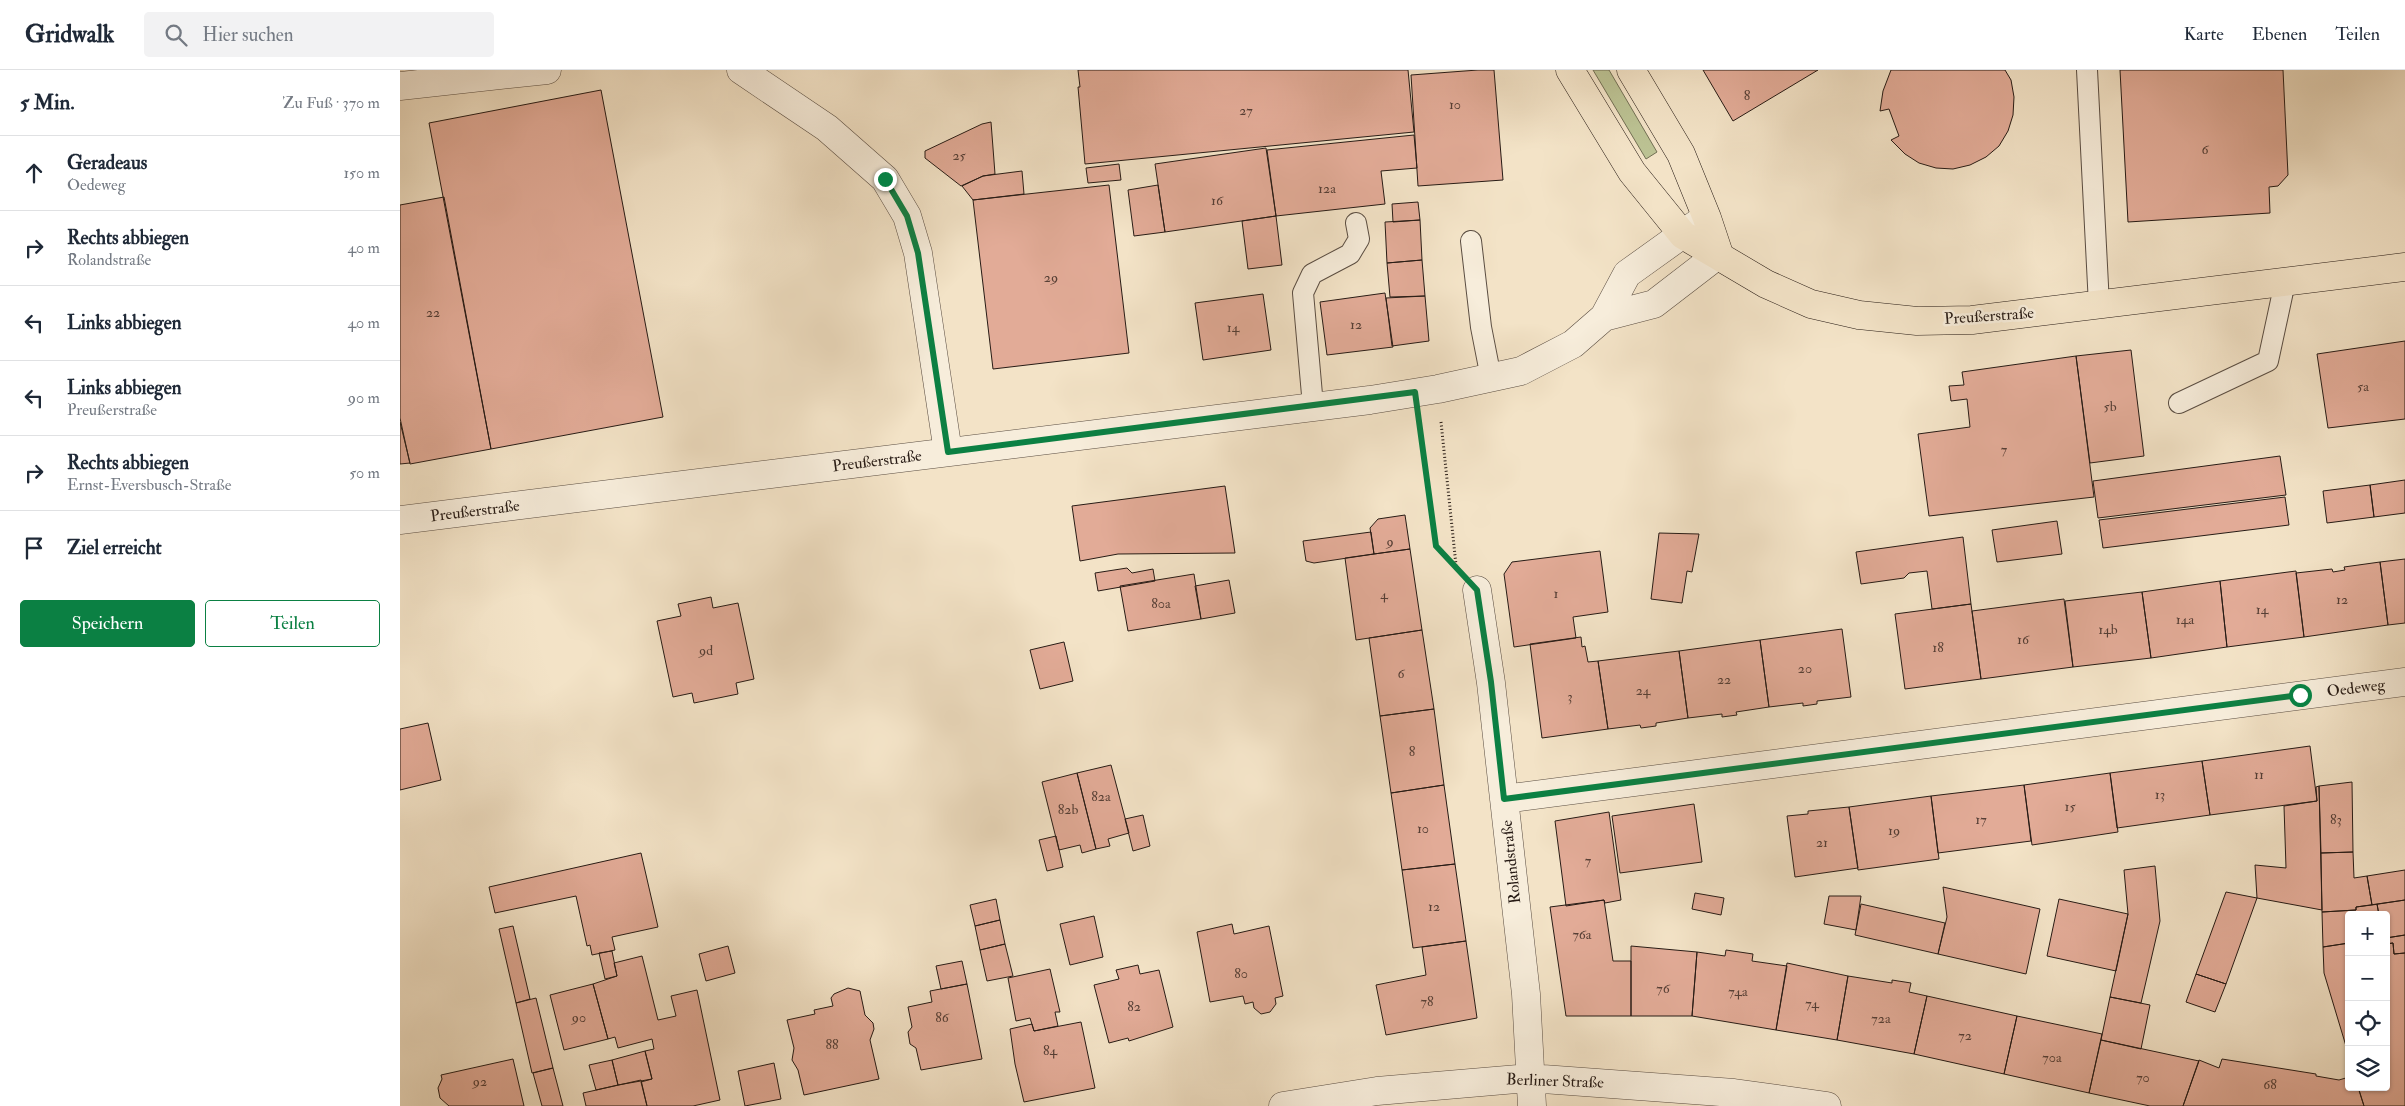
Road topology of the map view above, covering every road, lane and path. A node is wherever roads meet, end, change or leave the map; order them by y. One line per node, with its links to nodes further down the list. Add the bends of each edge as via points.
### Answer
1 (546, 70): 6 (street)
2 (741, 70): 20 (street, via 842,141 885,179 907,216 918,253)
3 (1570, 70): 9 (main road, via 1632,172)
4 (1631, 70): 7 (main road, via 1681,154)
5 (2087, 70): 14 (lane)
6 (400, 86)
7 (1707, 218): 9 (street, Preußerstraße); 11 (main road)
8 (1356, 223): 19 (lane, via 1359,239 1350,254 1312,274 1303,293)
9 (1683, 235): 11 (main road); 15 (street, Preußerstraße, via 1627,274)
10 (1470, 241): 16 (lane)
11 (1719, 254): 14 (main road, Preußerstraße, via 1766,284 1811,304 1859,315 1972,320); 15 (street, Preußerstraße, via 1654,304)
12 (2405, 267): 13 (main road, Preußerstraße)
13 (2285, 282): 14 (main road, Preußerstraße); 18 (lane, via 2268,361)
14 (2099, 305)
15 (1604, 318): 16 (street, Preußerstraße, via 1573,344 1520,371)
16 (1491, 378): 17 (street, Preußerstraße)
17 (1426, 391): 19 (street, Preußerstraße); 22 (path); 22 (path, via 1436,546)
18 (2179, 403)
19 (1313, 406): 20 (street, Preußerstraße)
20 (948, 452): 21 (street, Preußerstraße)
21 (400, 520)
22 (1456, 566): 23 (path)
23 (1477, 590): 25 (street, Rolandstraße)
24 (2405, 682): 25 (street, Oedeweg)
25 (1504, 799): 26 (street, Rolandstraße, via 1526,994)
26 (1529, 1078): 27 (street, Berliner Straße, via 1378,1091); 28 (street, Rolandstraße); 29 (street, Berliner Straße, via 1734,1093)
27 (1283, 1106)
28 (1532, 1106)
29 (1828, 1106)

